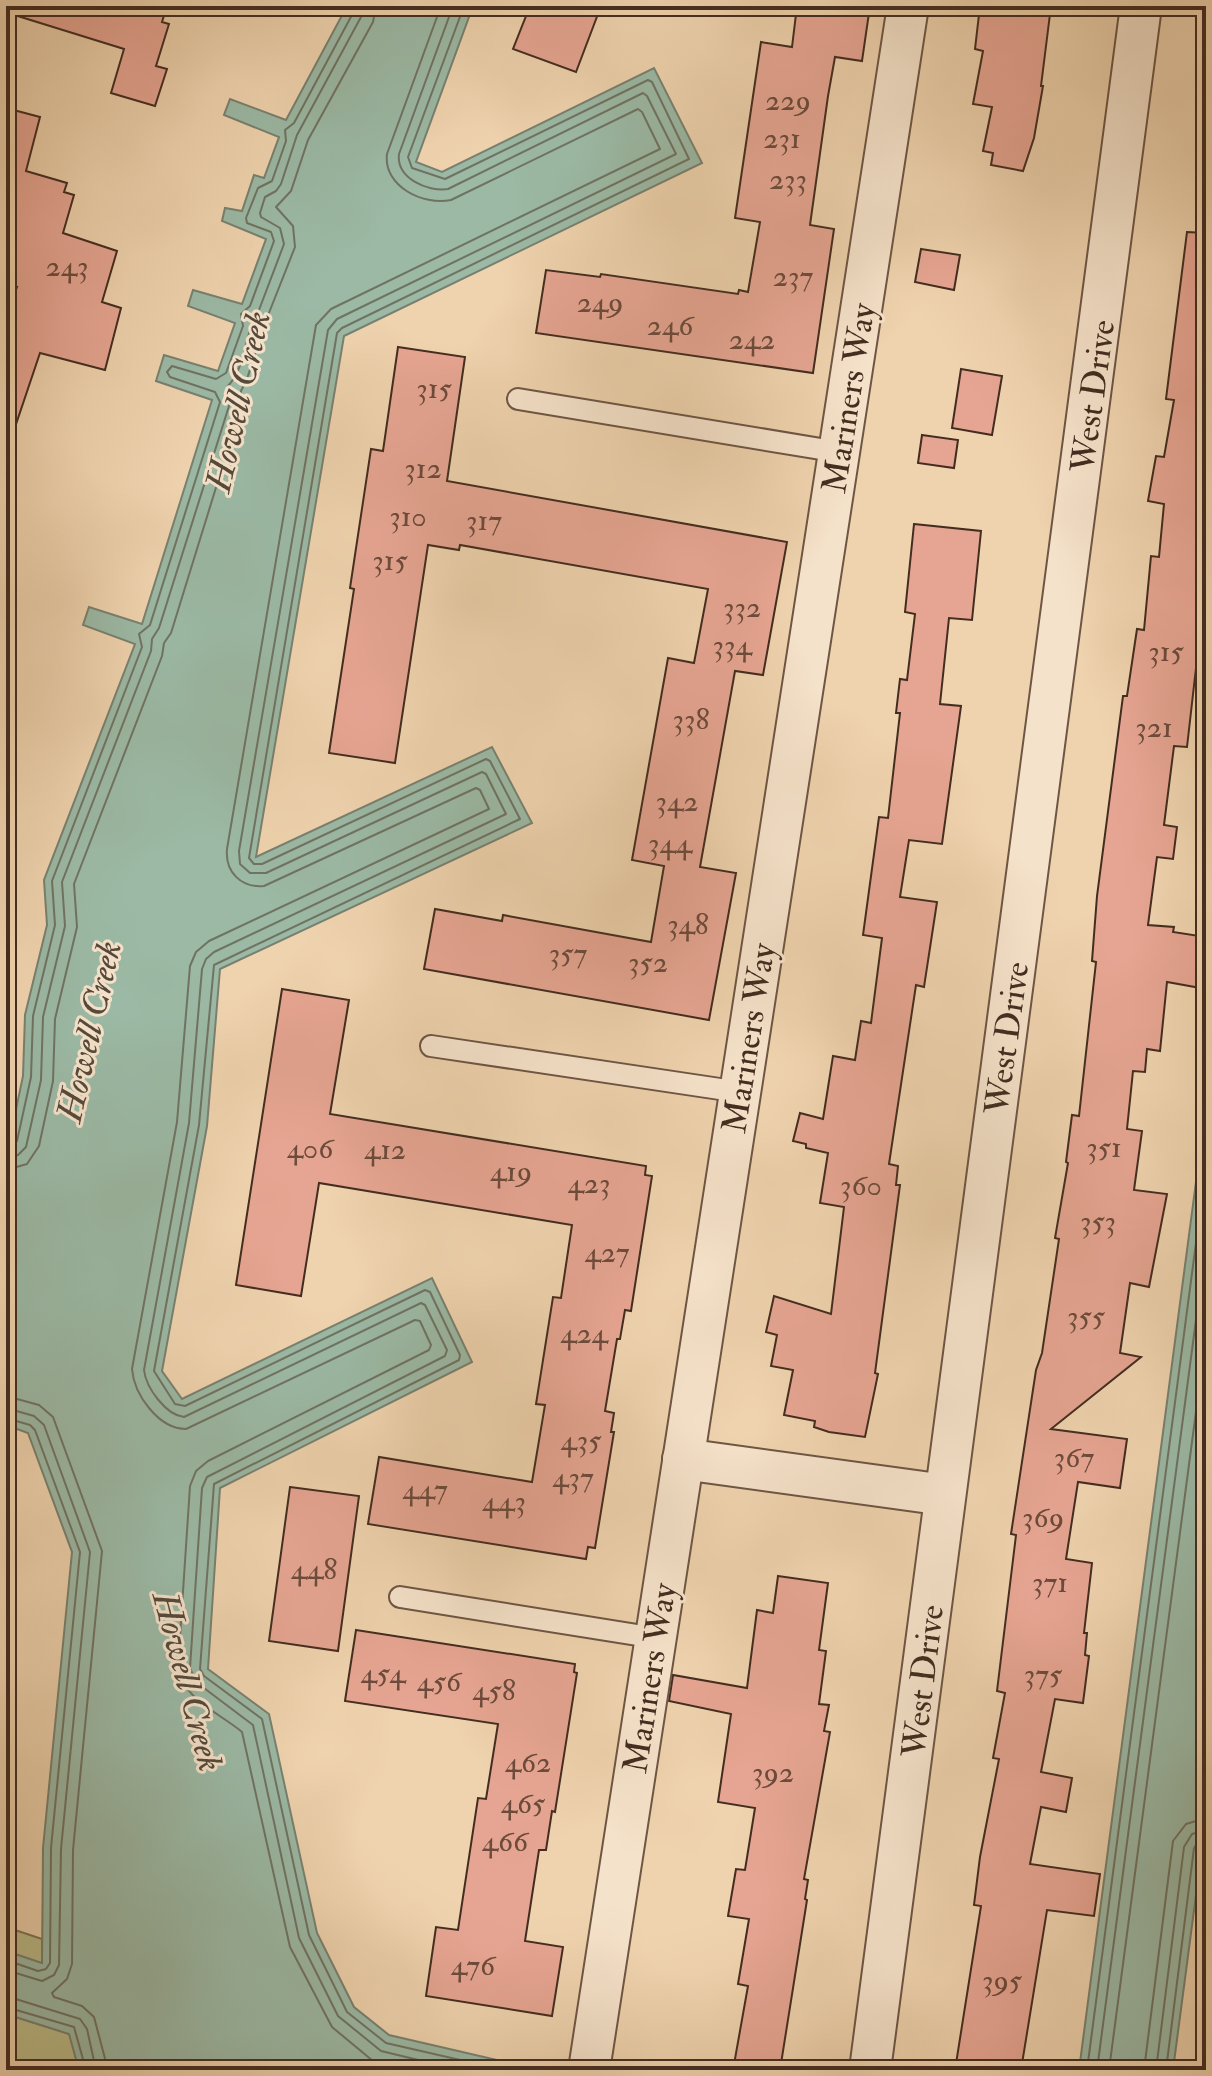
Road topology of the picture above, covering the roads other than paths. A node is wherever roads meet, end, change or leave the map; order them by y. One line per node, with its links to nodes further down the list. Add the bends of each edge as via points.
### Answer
1 (908, 6): 4 (street, Mariners Way)
2 (1141, 6): 8 (street, West Drive)
3 (518, 399): 4 (lane)
4 (839, 452): 6 (street, Mariners Way)
5 (431, 1046): 6 (lane)
6 (740, 1092): 7 (street, Mariners Way)
7 (683, 1459): 8 (street); 10 (street, Mariners Way)
8 (945, 1495): 12 (street, West Drive)
9 (400, 1597): 10 (lane)
10 (656, 1638): 11 (street, Mariners Way)
11 (589, 2070)
12 (870, 2070)

